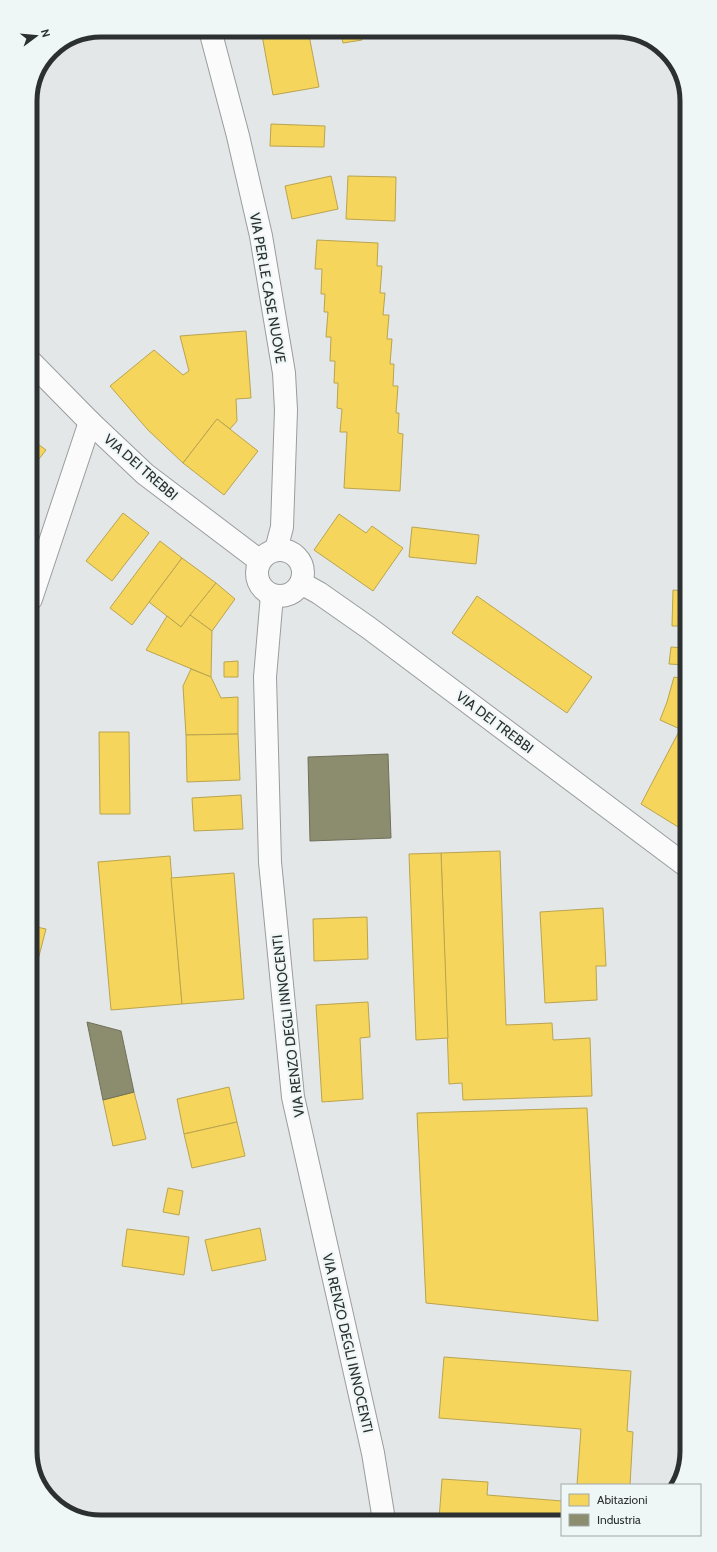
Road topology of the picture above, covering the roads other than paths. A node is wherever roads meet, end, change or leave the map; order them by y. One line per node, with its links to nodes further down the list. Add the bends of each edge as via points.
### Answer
1 (212, 37): 4 (street, VIA PER LE CASE NUOVE, via 261,236 284,374 286,410 282,527)
2 (37, 368): 3 (street, VIA DEI TREBBI)
3 (90, 422): 4 (street, VIA DEI TREBBI, via 145,474); 6 (street)
4 (268, 556): 5 (street, via 284,550 296,556 303,569); 7 (street, via 257,577 265,591)
5 (301, 583): 7 (street, via 292,593); 8 (street, VIA DEI TREBBI, via 375,633)
6 (37, 584)
7 (272, 595): 9 (street, VIA RENZO DEGLI INNOCENTI, via 265,676 270,862 293,1097 373,1453)
8 (680, 861)
9 (383, 1515)

